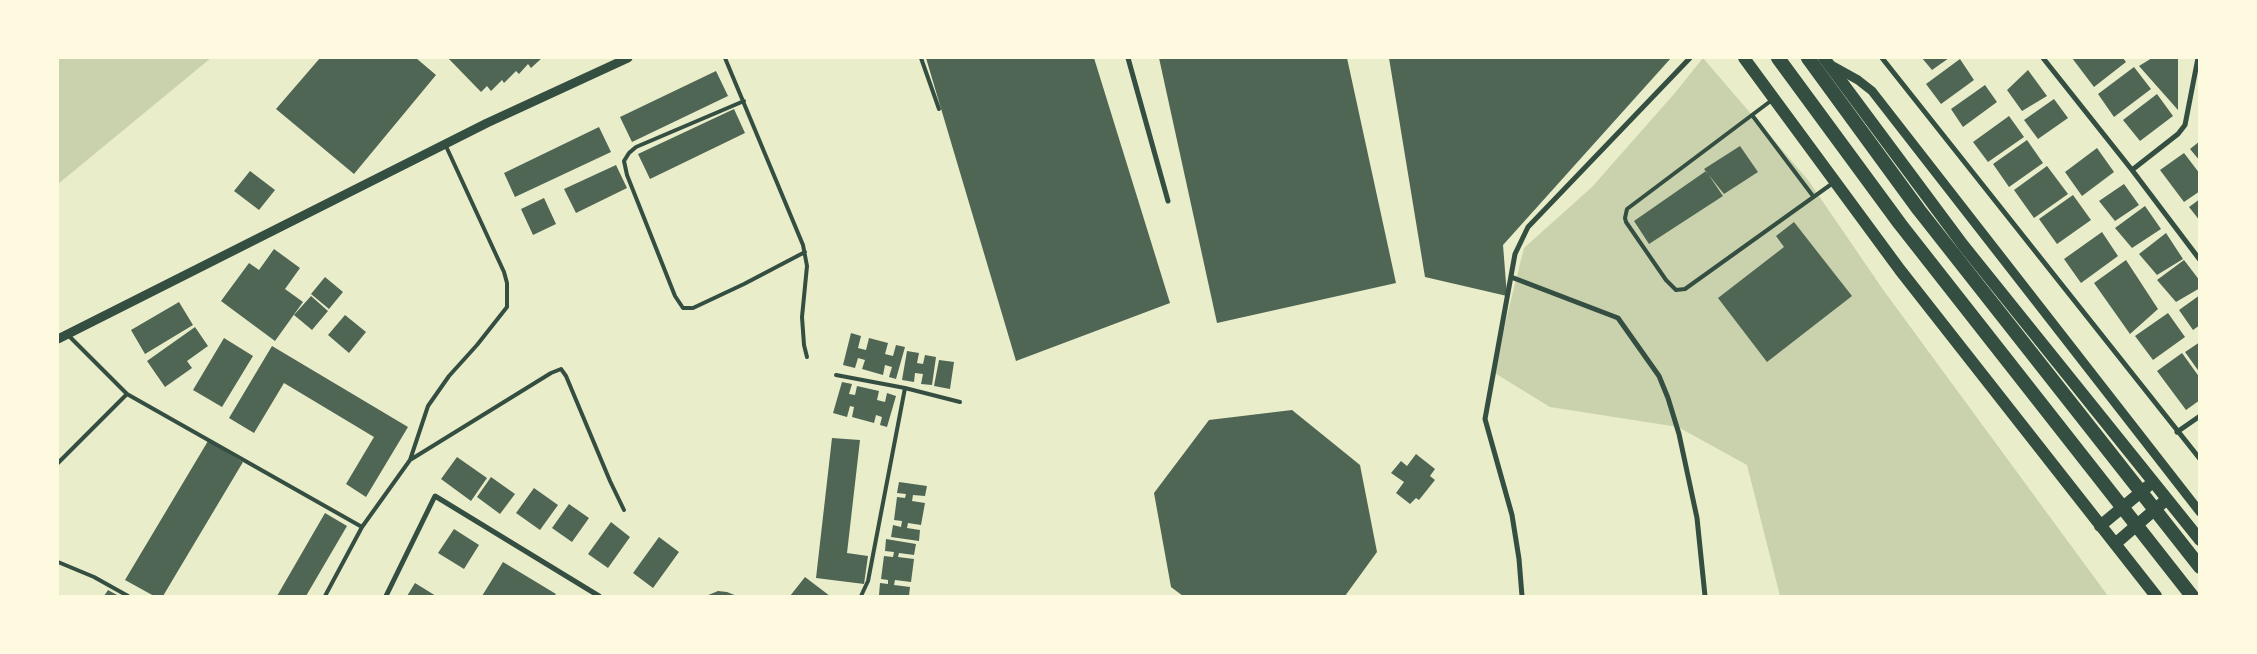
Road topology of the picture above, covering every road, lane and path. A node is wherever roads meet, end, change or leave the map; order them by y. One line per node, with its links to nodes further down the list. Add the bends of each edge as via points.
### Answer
1 (628, 58): 17 (street)
2 (724, 58): 14 (lane)
3 (921, 58): 15 (lane)
4 (1128, 58): 21 (street)
5 (1690, 58): 24 (street, via 1528,227 1515,254)
6 (1744, 58): 13 (main road)
7 (1778, 58): 55 (highway, via 1900,224)
8 (1808, 58): 46 (highway, via 1919,210)
9 (1882, 58): 33 (street)
10 (2043, 58): 18 (street)
11 (2198, 58): 18 (street, via 2185,125)
12 (1827, 61): 37 (main road, via 1963,245); 40 (street, via 1872,90)
13 (1774, 99): 16 (lane); 19 (main road)
14 (744, 101): 22 (lane); 22 (lane, via 636,147 624,161 671,287 679,304 687,309 693,308)
15 (939, 109)
16 (1752, 115): 20 (lane); 20 (lane, via 1628,209 1626,222 1666,280 1676,290 1685,289)
17 (445, 144): 25 (street); 35 (lane, via 504,272 507,307 428,406)
18 (2132, 170): 23 (street)
19 (1834, 181): 20 (lane); 41 (main road)
20 (1813, 196)
21 (1168, 202)
22 (804, 252): 27 (lane, via 807,266 802,318)
23 (2200, 260)
24 (1511, 277): 52 (street, via 1484,419 1512,515); 53 (street, via 1618,318 1659,376 1679,434 1697,518)
25 (68, 335): 26 (street); 30 (lane)
26 (58, 339)
27 (807, 357)
28 (836, 375): 29 (lane)
29 (905, 388): 31 (lane); 51 (lane, via 868,581)
30 (127, 394): 36 (lane); 42 (lane)
31 (960, 402)
32 (2200, 416): 33 (street)
33 (2177, 432): 34 (street)
34 (2200, 459)
35 (410, 460): 39 (lane, via 561,369); 42 (lane)
36 (58, 463)
37 (2153, 482): 38 (main road); 41 (main road)
38 (2167, 499): 43 (main road); 44 (main road)
39 (624, 510)
40 (2200, 512)
41 (2100, 526): 44 (main road)
42 (362, 527): 48 (lane)
43 (2200, 540)
44 (2115, 544): 54 (main road)
45 (58, 562): 47 (lane, via 94,576)
46 (2200, 567)
47 (128, 596)
48 (326, 596)
49 (386, 596): 50 (street, via 436,496)
50 (599, 596)
51 (861, 596)
52 (1522, 596)
53 (1706, 596)
54 (2156, 596)
55 (2192, 596)

